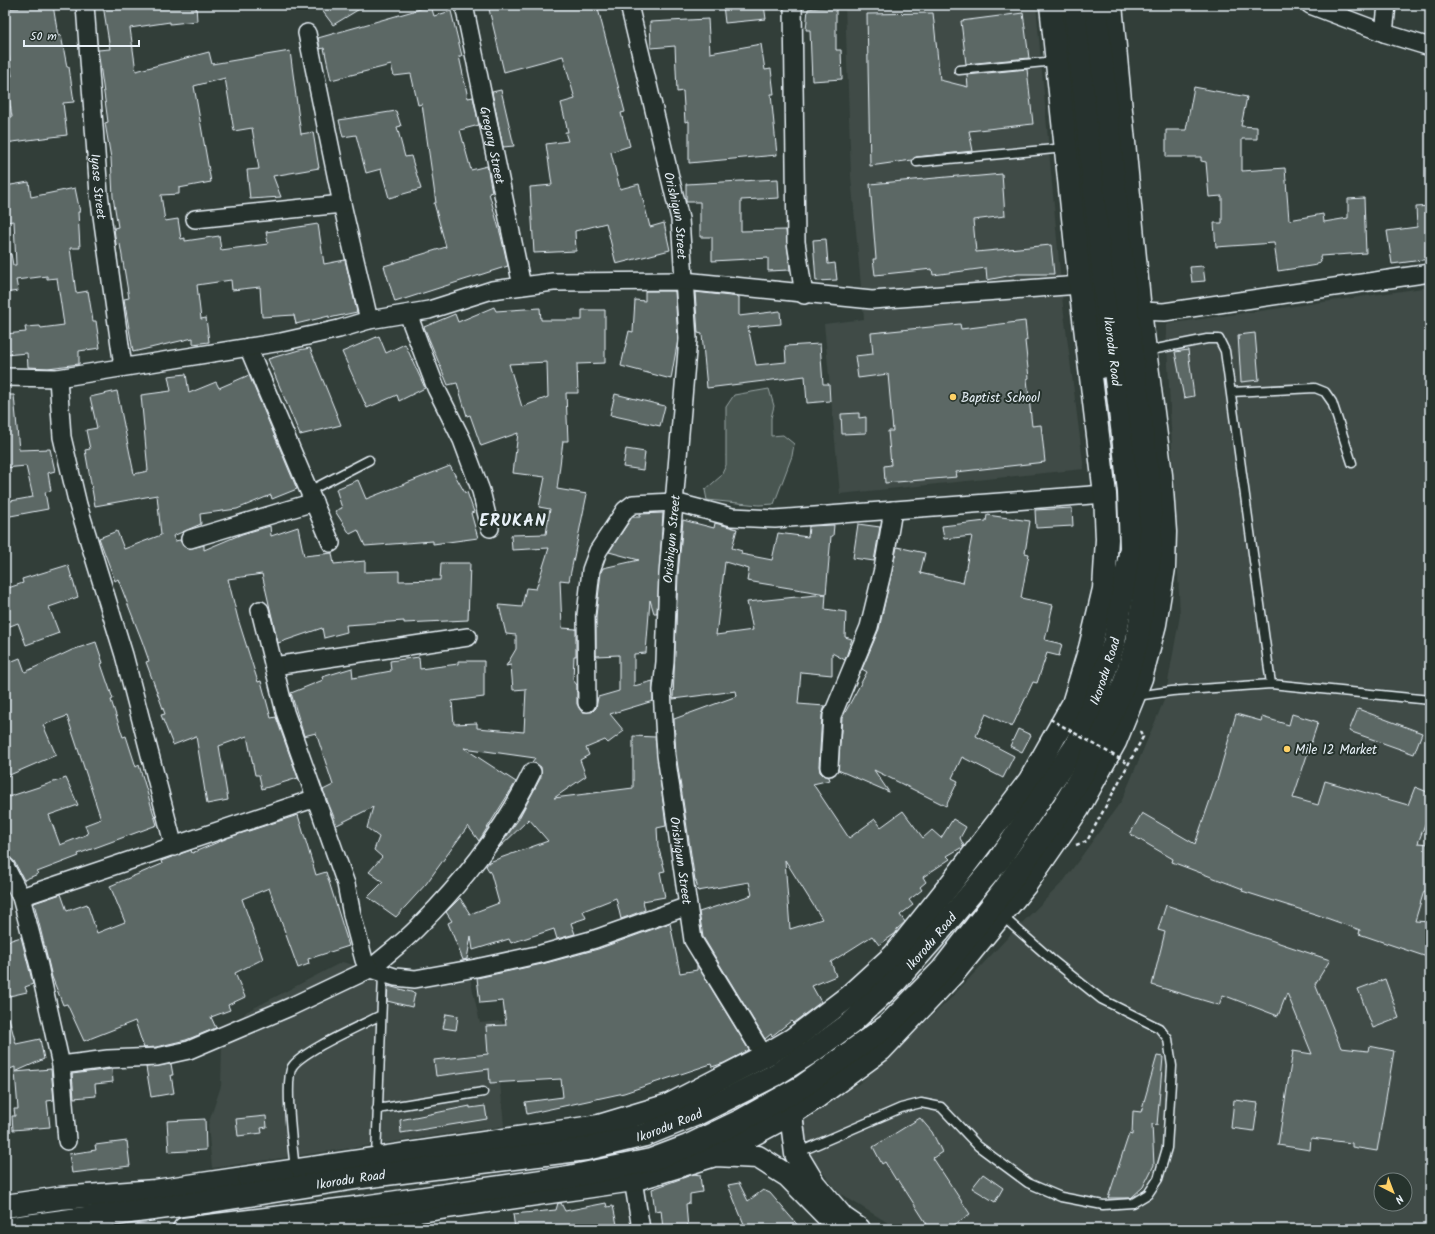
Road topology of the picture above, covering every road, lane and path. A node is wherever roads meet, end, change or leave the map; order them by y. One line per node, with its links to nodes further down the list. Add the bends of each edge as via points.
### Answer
1 (85, 5): 31 (street, Iyase Street, via 99,194)
2 (464, 5): 24 (street, Gregory Street)
3 (629, 5): 22 (street, Orishigun Street, via 680,220)
4 (793, 5): 25 (street, via 796,242)
5 (1052, 5): 15 (main road, Ikorodu Road)
6 (1064, 5): 17 (lane)
7 (1075, 5): 17 (main road, Ikorodu Road)
8 (1096, 5): 91 (main road, Ikorodu Road, via 1130,339 1150,490 1151,550 1137,642 1124,684 1083,773 1061,810 942,970 887,1026 803,1086 740,1121 688,1146 651,1160 569,1177)
9 (1111, 5): 26 (main road)
10 (1310, 5): 13 (street)
11 (1387, 5): 13 (street)
12 (307, 33): 19 (street)
13 (1384, 33): 14 (street)
14 (1430, 47)
15 (1057, 61): 16 (lane); 17 (main road, Ikorodu Road)
16 (959, 70)
17 (1078, 145): 18 (lane); 23 (main road, Ikorodu Road); 34 (lane); 87 (main road, Ikorodu Road, via 1128,484 1131,548 1114,643 1098,692 1075,747 999,860 896,982 851,1023 810,1053 761,1082 697,1114 644,1135 586,1149)
18 (917, 162)
19 (342, 204): 20 (street); 28 (street)
20 (196, 218)
21 (1430, 273): 26 (street, via 1164,312)
22 (684, 281): 24 (street, via 553,282); 25 (street); 40 (street, Orishigun Street, via 688,339)
23 (1080, 285): 25 (street, via 872,300); 38 (main road, Ikorodu Road)
24 (522, 286): 27 (street, via 492,290)
25 (804, 295)
26 (1140, 311): 30 (main road)
27 (408, 314): 28 (street); 42 (street, via 436,388 462,440 481,491)
28 (369, 320): 29 (street, via 339,329)
29 (248, 347): 31 (street); 39 (street)
30 (1146, 351): 35 (lane, via 1206,339 1219,340 1225,351); 52 (main road, via 1161,474 1165,532 1164,568 1155,624)
31 (123, 367): 33 (street)
32 (5, 378): 33 (street)
33 (58, 378): 63 (street, via 62,437 78,505 124,655)
34 (1103, 385)
35 (1231, 392): 37 (lane, via 1315,388 1325,392 1332,402); 51 (lane)
36 (369, 460): 39 (lane)
37 (1352, 463)
38 (1104, 494): 41 (street); 73 (main road, Ikorodu Road, via 1107,539 1104,589 1090,648 1073,704 1030,780 894,956 848,997 793,1039)
39 (311, 496): 43 (street); 44 (street)
40 (674, 502): 41 (street, via 732,517 755,519); 54 (street, via 633,504 624,510 598,551 591,570 586,615); 66 (street, Orishigun Street, via 662,706 670,786)
41 (893, 510): 58 (street, via 883,569 869,627 832,716)
42 (490, 528)
43 (190, 539)
44 (331, 543)
45 (1114, 578): 46 (lane)
46 (1112, 593)
47 (260, 610): 50 (street)
48 (468, 637): 50 (street)
49 (1100, 645): 61 (lane, via 1075,715 1040,777)
50 (274, 666): 60 (street, via 286,712)
51 (1271, 684): 52 (lane, via 1172,690); 53 (lane)
52 (1134, 696): 67 (main road, via 1115,742 1078,809 1027,882)
53 (1430, 700)
54 (587, 703)
55 (1050, 719): 57 (path, bridge)
56 (1143, 737): 57 (path)
57 (1129, 764): 62 (path)
58 (829, 767)
59 (532, 772): 70 (street, via 518,802 471,870)
60 (316, 798): 63 (street); 70 (street, via 346,884 364,960)
61 (1006, 826)
62 (1087, 841)
63 (174, 847): 65 (street)
64 (5, 866): 65 (street)
65 (21, 897): 74 (street)
66 (688, 906): 70 (street, via 595,939 541,954 415,979 394,978); 73 (street, Orishigun Street, via 693,940)
67 (1000, 915): 79 (main road, via 952,975 881,1050); 83 (lane, via 1101,999 1159,1028 1168,1039 1172,1066 1167,1148 1158,1179 1148,1194 1133,1203 1103,1204 1061,1197 1028,1183 978,1146 941,1107 921,1103 901,1108)
68 (909, 950): 69 (lane)
69 (894, 966)
70 (377, 971): 71 (lane); 74 (street, via 189,1050 157,1057 108,1059)
71 (381, 1015): 78 (lane); 86 (lane, via 303,1056 292,1067 288,1082)
72 (817, 1032): 75 (lane)
73 (764, 1056): 85 (main road, Ikorodu Road, via 669,1105 600,1126)
74 (61, 1066): 82 (street)
75 (749, 1073)
76 (736, 1081): 80 (lane)
77 (483, 1092): 78 (lane)
78 (377, 1109): 85 (lane)
79 (790, 1114): 83 (main road); 84 (main road)
80 (658, 1117)
81 (630, 1126): 88 (lane, via 596,1134 478,1151 327,1172)
82 (67, 1141)
83 (796, 1154): 98 (main road, via 814,1184 843,1218)
84 (715, 1155): 89 (main road); 97 (main road, via 758,1157 788,1176)
85 (376, 1158): 86 (main road, Ikorodu Road)
86 (295, 1171): 88 (main road, Ikorodu Road)
87 (362, 1177): 88 (main road); 92 (main road, Ikorodu Road)
88 (249, 1179): 90 (main road, Ikorodu Road)
89 (633, 1180): 95 (main road); 96 (street)
90 (5, 1206)
91 (363, 1207): 93 (main road, Ikorodu Road); 94 (main road)
92 (5, 1229)
93 (184, 1229)
94 (276, 1229)
95 (295, 1229)
96 (641, 1229)
97 (840, 1229)
98 (858, 1229)

